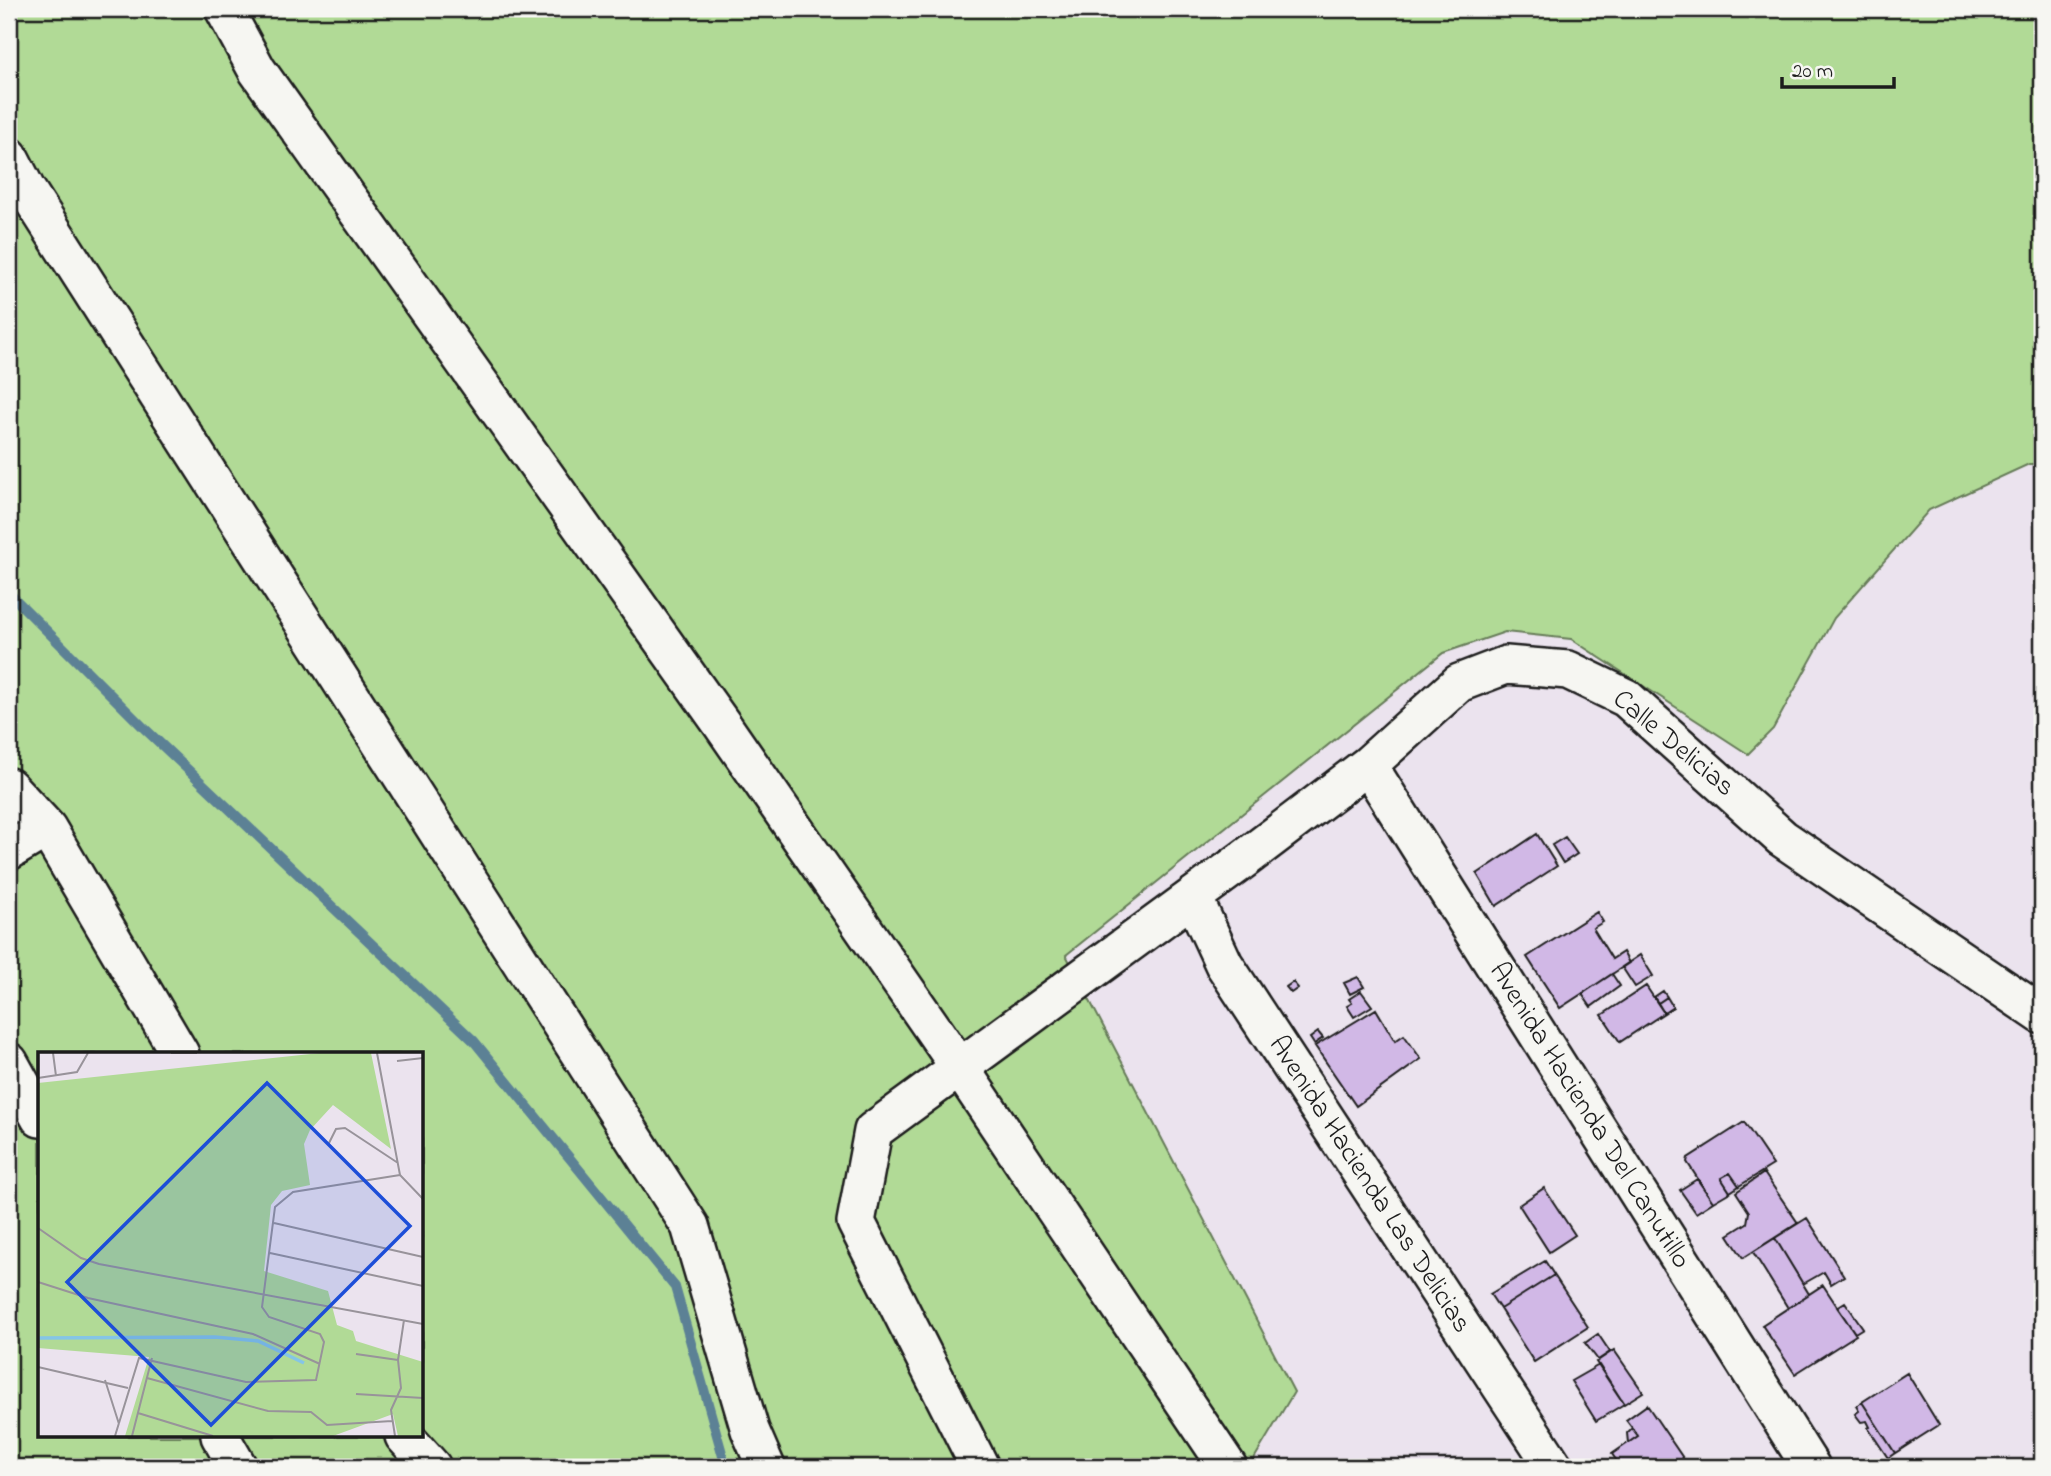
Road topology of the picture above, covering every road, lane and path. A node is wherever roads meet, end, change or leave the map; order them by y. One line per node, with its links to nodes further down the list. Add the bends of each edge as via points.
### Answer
1 (224, 9): 11 (street, via 257,70)
2 (9, 156): 17 (street, via 26,190 690,1226 750,1430)
3 (1368, 765): 7 (street, Calle Delicias); 8 (street, Calle Delicias, via 1459,683 1506,665 1568,670 1626,698 1782,838); 21 (street, Avenida Hacienda Del Canutillo)
4 (9, 787): 5 (street)
5 (47, 828): 6 (street); 9 (street)
6 (9, 851)
7 (1193, 897): 11 (street, Calle Delicias); 20 (street, Avenida Hacienda Las Delicias, via 1224,964)
8 (2042, 1015)
9 (179, 1052)
10 (9, 1062): 12 (street)
11 (960, 1068): 18 (street, Calle Delicias, via 873,1131 856,1222); 19 (street)
12 (38, 1114)
13 (221, 1438): 15 (street)
14 (406, 1438): 16 (street)
15 (238, 1467)
16 (432, 1467)
17 (766, 1467)
18 (980, 1467)
19 (1228, 1467)
20 (1554, 1467)
21 (1811, 1467)

